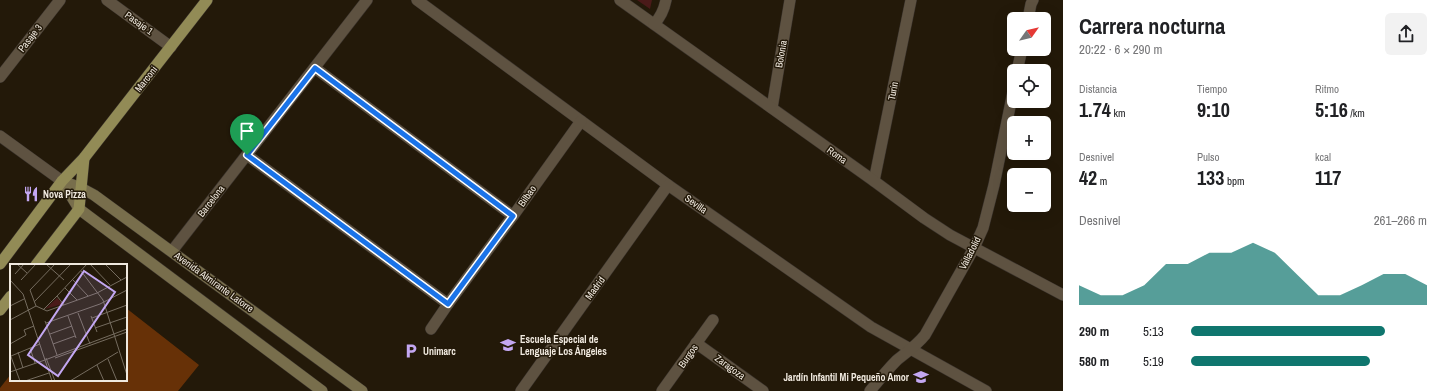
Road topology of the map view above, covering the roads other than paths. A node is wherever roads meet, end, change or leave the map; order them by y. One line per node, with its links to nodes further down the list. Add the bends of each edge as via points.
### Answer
1 (60, 0): 15 (street, Pasaje 3)
2 (107, 0): 13 (street, Pasaje 1)
3 (207, 0): 13 (main road, Marconi)
4 (368, 0): 14 (street, Barcelona)
5 (417, 0): 18 (street, Sevilla)
6 (620, 0): 12 (street, Roma)
7 (666, 0): 12 (street, via 664,10)
8 (790, 0): 16 (street, Bolonia)
9 (911, 0): 23 (street, Turín)
10 (1033, 0): 11 (street)
11 (1029, 12)
12 (654, 24): 16 (street, Roma)
13 (171, 47): 21 (main road, Marconi)
14 (315, 68): 20 (street, Barcelona); 27 (street)
15 (0, 77)
16 (772, 108): 23 (street, Roma)
17 (1010, 108): 28 (street, Valladolid, via 989,206)
18 (581, 121): 24 (street, Sevilla); 27 (street, Bilbao)
19 (0, 136): 22 (street, Avenida Almirante Latorre)
20 (247, 155): 29 (street, Barcelona); 34 (street)
21 (84, 158): 22 (main road, Marconi); 25 (main road)
22 (62, 181): 25 (main road, Avenida Almirante Latorre); 26 (main road, Avenida Almirante Latorre); 30 (main road, Marconi)
23 (874, 181): 28 (street, Roma, via 924,218)
24 (668, 185): 39 (street, Sevilla, via 871,327); 42 (street, Madrid)
25 (81, 188): 26 (main road); 29 (main road, Avenida Almirante Latorre)
26 (79, 208): 31 (main road); 40 (main road, Avenida Almirante Latorre)
27 (513, 216): 34 (street, Bilbao)
28 (974, 248): 32 (street, Roma); 39 (street, Valladolid, via 925,335)
29 (172, 251): 41 (main road, Avenida Almirante Latorre)
30 (0, 264)
31 (37, 264)
32 (1063, 295)
33 (10, 297): 35 (main road)
34 (448, 304): 37 (street, Bilbao)
35 (0, 310)
36 (713, 320): 38 (street, Burgos)
37 (431, 329)
38 (696, 343): 43 (street, Burgos); 44 (street, Zaragoza)
39 (911, 350): 45 (street, Valladolid, via 887,370); 46 (street, Sevilla)
40 (322, 391)
41 (362, 391)
42 (521, 391)
43 (662, 391)
44 (763, 391)
45 (870, 391)
46 (986, 391)

